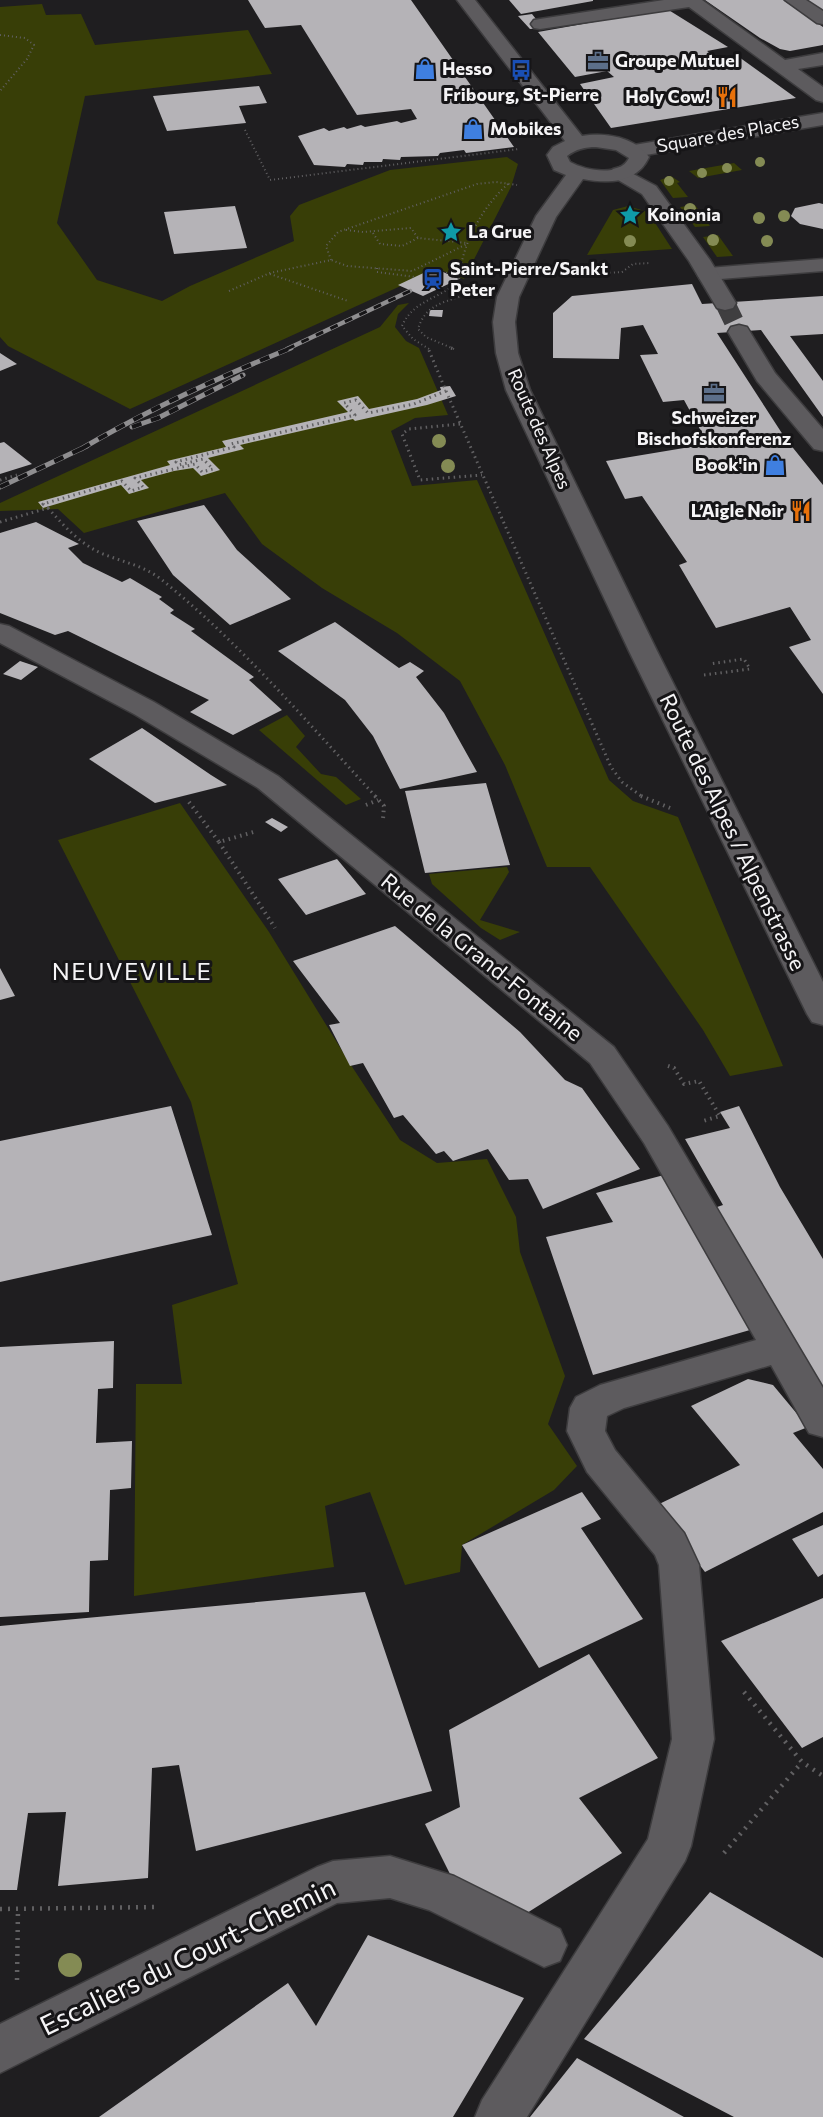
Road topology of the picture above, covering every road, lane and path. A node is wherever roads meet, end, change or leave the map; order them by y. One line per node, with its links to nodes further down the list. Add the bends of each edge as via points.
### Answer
1 (466, 0): 13 (street)
2 (794, 0): 4 (street)
3 (692, 1): 5 (street); 8 (street)
4 (823, 19)
5 (540, 24)
6 (0, 35): 9 (path, via 25,39 34,45)
7 (823, 59): 8 (street)
8 (782, 66): 10 (street)
9 (0, 91)
10 (823, 96)
11 (823, 119): 15 (street, Square des Places)
12 (245, 130): 14 (path, via 270,180)
13 (577, 143): 15 (street, via 601,141); 16 (street, via 557,155 561,166)
14 (520, 148)
15 (634, 151): 17 (street, via 639,157 638,164)
16 (578, 173): 17 (street); 48 (street, Route des Alpes, via 549,210 508,297 504,322 507,353 518,390)
17 (620, 174): 24 (street, via 649,190)
18 (345, 230): 19 (path); 21 (path, via 477,184 509,183 500,190); 22 (path, via 326,246)
19 (373, 233): 20 (path, via 393,226 411,228); 20 (path, via 380,244 402,246)
20 (418, 238): 21 (path)
21 (468, 243): 25 (path, via 412,271); 26 (path)
22 (331, 260): 25 (path, via 346,266); 27 (path)
23 (823, 265): 24 (street)
24 (703, 267): 29 (path, via 633,264 622,272); 36 (street)
25 (377, 268): 30 (path, via 377,272)
26 (459, 270): 28 (path); 39 (path, via 459,280 451,291 418,304 405,315 402,326 413,339 429,348)
27 (270, 273): 33 (path); 35 (path)
28 (447, 273)
29 (570, 275)
30 (415, 277)
31 (433, 279): 32 (path)
32 (429, 285)
33 (229, 291)
34 (462, 296): 38 (path, via 427,309 420,316 418,328 426,337)
35 (348, 301)
36 (725, 303)
37 (739, 332): 41 (street, via 765,376)
38 (454, 349)
39 (446, 391): 40 (path); 45 (path, via 414,404 368,413 356,400 344,403 355,416 231,444 234,447 176,462 179,465 203,459 213,469 202,472 195,464 176,466 135,478 143,487 131,491 122,481 43,504)
40 (460, 424): 43 (path); 43 (path, via 408,429 402,434 420,480)
41 (823, 444)
42 (16, 475): 44 (path)
43 (482, 475): 54 (path, via 611,767 620,782 640,796)
44 (0, 480)
45 (48, 508): 46 (path); 51 (path, via 76,539 160,578 253,663)
46 (0, 522)
47 (0, 632): 57 (street, Rue de la Grand-Fontaine, via 144,708 268,782)
48 (643, 651): 50 (street, Route des Alpes / Alpenstrasse)
49 (709, 664): 50 (path, via 744,659 750,669)
50 (658, 681): 59 (street, Route des Alpes / Alpenstrasse)
51 (378, 800): 53 (path); 57 (path, via 384,806 383,824)
52 (189, 802): 56 (path)
53 (360, 807)
54 (678, 809)
55 (263, 829): 56 (path)
56 (219, 842): 58 (path)
57 (351, 849): 62 (street, Rue de la Grand-Fontaine, via 602,1055 656,1135)
58 (275, 928)
59 (823, 1014)
60 (680, 1077): 61 (path)
61 (683, 1082)
62 (779, 1348): 63 (street, Rue de la Grand-Fontaine); 70 (street, via 613,1396 588,1408 586,1431 601,1461 670,1545 679,1565 693,1739 669,1846)
63 (823, 1422)
64 (742, 1691): 65 (path, via 802,1762)
65 (823, 1776)
66 (166, 1907): 67 (path)
67 (0, 1909)
68 (544, 1945): 69 (street, Escaliers du Court-Chemin, via 438,1891 390,1877 333,1882)
69 (0, 2049)
70 (499, 2117)

